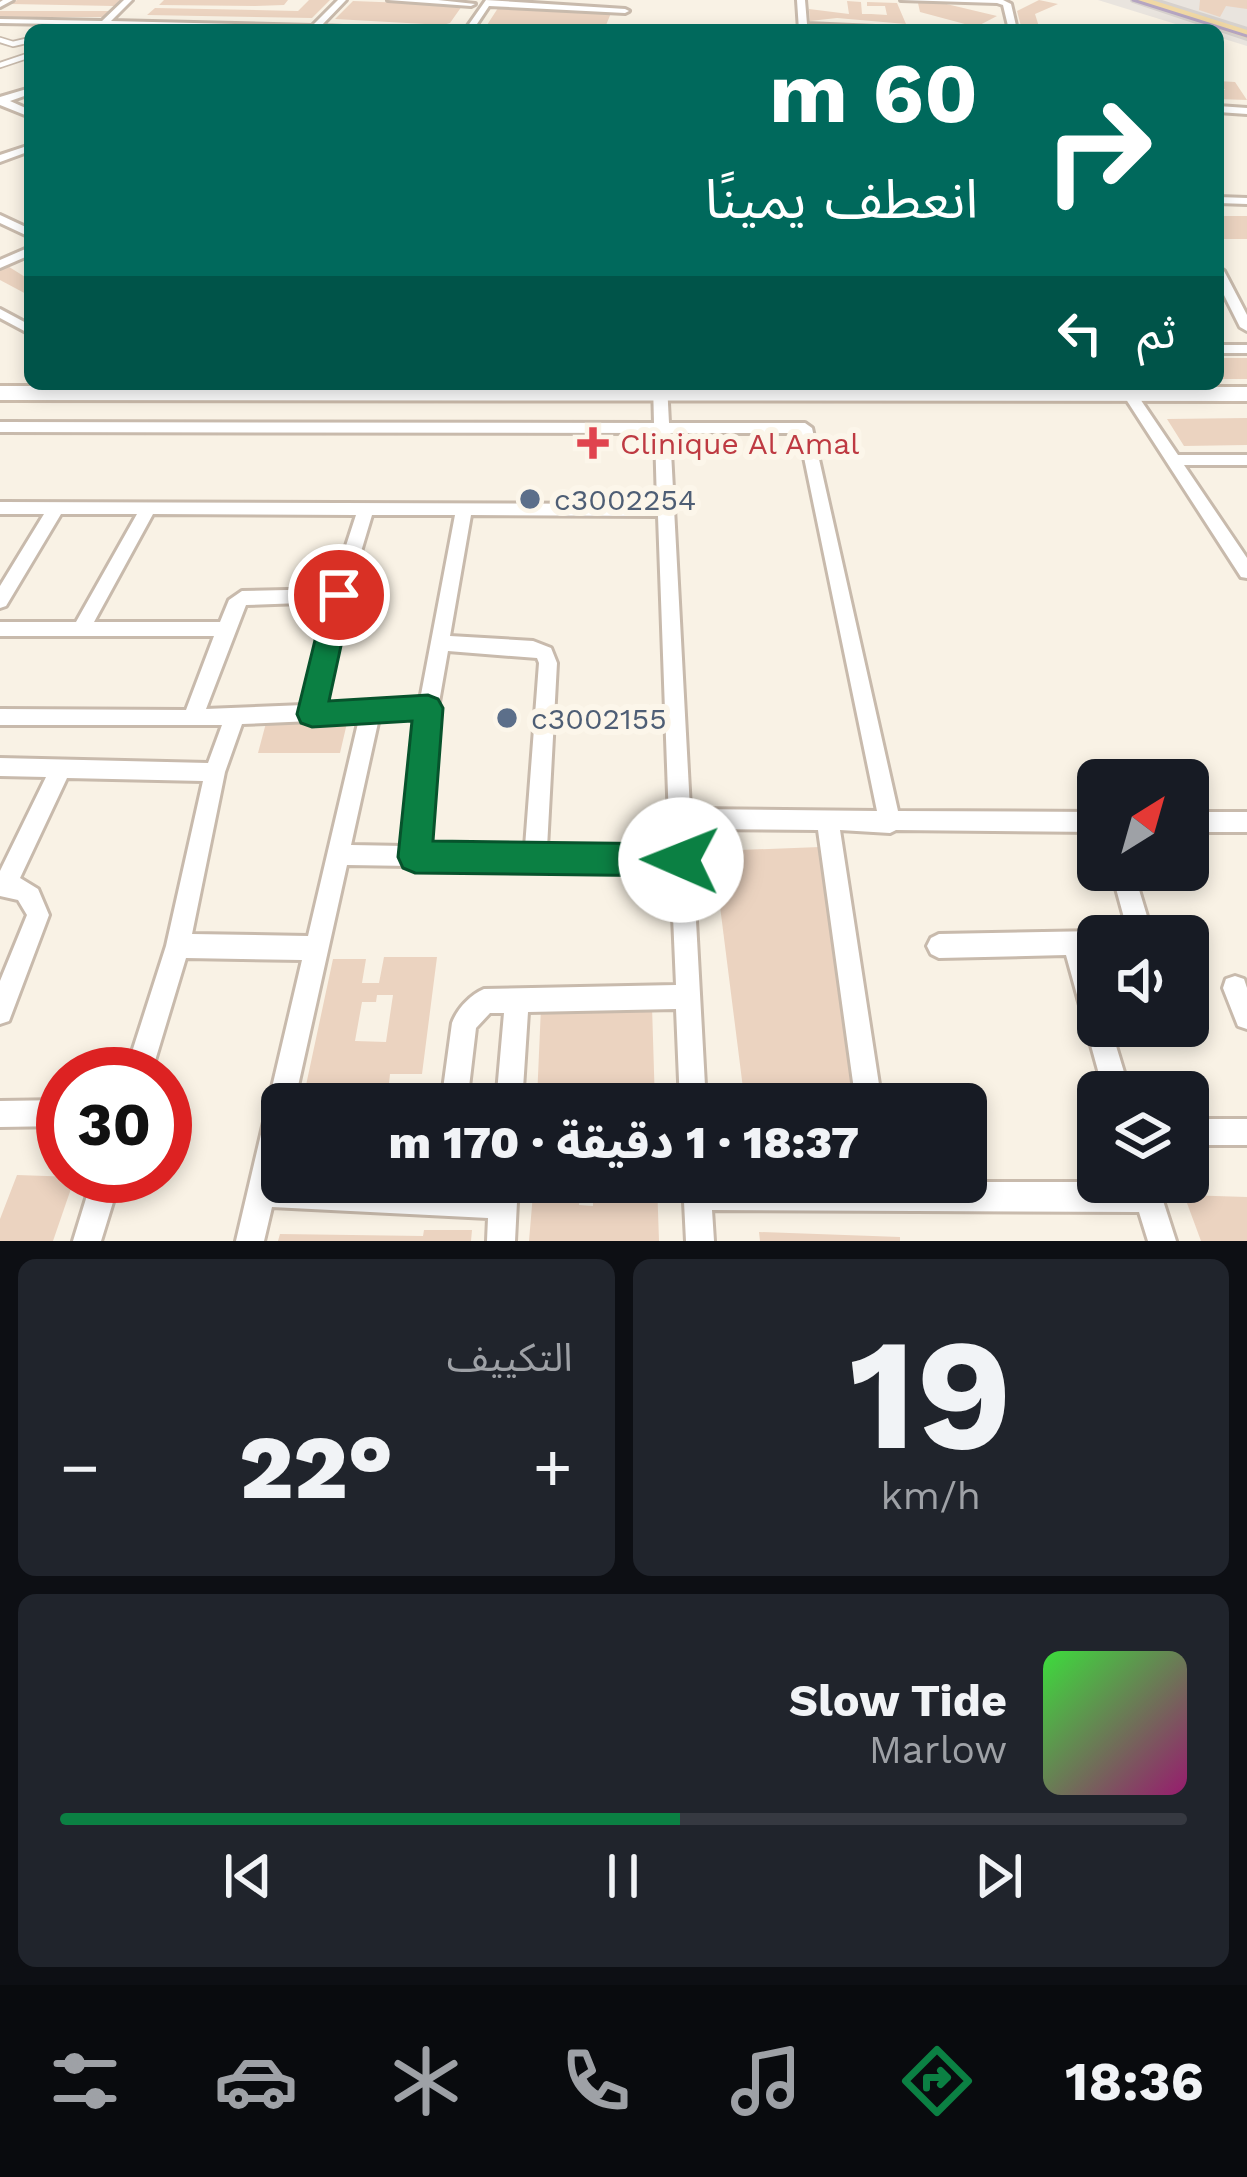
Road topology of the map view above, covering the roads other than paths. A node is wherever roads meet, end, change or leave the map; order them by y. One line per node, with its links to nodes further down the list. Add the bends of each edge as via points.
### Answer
1 (8, 0): 10 (street)
2 (128, 0): 13 (street)
3 (342, 0): 17 (street)
4 (392, 0): 7 (street)
5 (905, 0): 18 (street, via 998,1)
6 (1139, 0): 20 (main road)
7 (472, 2)
8 (489, 2): 11 (street)
9 (1120, 4): 19 (main road)
10 (0, 5)
11 (627, 5)
12 (172, 21): 14 (street); 15 (street); 16 (street)
13 (106, 24)
14 (122, 24)
15 (179, 24)
16 (244, 24)
17 (318, 24)
18 (1011, 24)
19 (1183, 24)
20 (1215, 24)
21 (1224, 283): 22 (street)
22 (1247, 327)
23 (60, 390): 26 (street)
24 (661, 390): 29 (street)
25 (1017, 390): 27 (street)
26 (0, 393)
27 (1129, 393): 28 (street); 33 (street)
28 (1247, 394)
29 (662, 424): 30 (street); 40 (street); 62 (street, via 810,432)
30 (0, 427)
31 (1247, 448): 32 (street)
32 (1217, 459): 33 (street); 34 (street)
33 (1173, 460): 41 (street)
34 (1247, 460)
35 (0, 508): 36 (street)
36 (56, 508): 37 (street); 45 (street)
37 (148, 508): 38 (street); 47 (street)
38 (366, 509): 39 (street); 44 (street)
39 (464, 510): 40 (street); 49 (street)
40 (667, 510): 59 (street)
41 (1221, 527): 42 (street); 43 (street)
42 (1247, 530)
43 (1247, 572)
44 (339, 595): 48 (street, via 242,598); 52 (street)
45 (0, 601)
46 (0, 629): 47 (street)
47 (81, 629): 48 (street)
48 (225, 629): 55 (street)
49 (440, 643): 50 (street); 67 (street, via 544,653)
50 (428, 708): 51 (street); 66 (street)
51 (371, 711): 52 (street); 65 (street)
52 (312, 714): 54 (street)
53 (0, 717): 55 (street)
54 (235, 717): 55 (street); 58 (street)
55 (194, 718)
56 (0, 767): 57 (street)
57 (61, 768): 58 (street); 69 (street)
58 (215, 772): 71 (street)
59 (680, 819): 60 (street); 68 (street)
60 (828, 822): 62 (street); 84 (street)
61 (1077, 823): 62 (street)
62 (890, 824)
63 (1209, 824): 64 (street)
64 (1244, 828)
65 (339, 855): 66 (street); 73 (street)
66 (415, 857): 67 (street)
67 (535, 858): 68 (street)
68 (681, 860): 75 (street)
69 (3, 885): 77 (street, via 28,892 38,915)
70 (1077, 943): 72 (street)
71 (178, 946): 73 (street); 79 (street)
72 (939, 946)
73 (318, 948): 80 (street)
74 (1235, 988): 78 (street)
75 (688, 997): 76 (street); 83 (street)
76 (517, 1000): 81 (street, via 472,1008); 82 (street)
77 (0, 1012)
78 (1247, 1017)
79 (147, 1047)
80 (287, 1083)
81 (457, 1083)
82 (511, 1083)
83 (692, 1083)
84 (865, 1083)
85 (36, 1113): 86 (street)
86 (0, 1114)
87 (1209, 1132): 88 (street)
88 (1247, 1132)
89 (987, 1190): 90 (street)
90 (1077, 1190)
91 (261, 1193): 97 (street)
92 (99, 1203): 96 (street)
93 (503, 1203): 98 (street)
94 (699, 1203): 99 (street)
95 (1149, 1203): 100 (street)
96 (87, 1241)
97 (250, 1241)
98 (501, 1241)
99 (700, 1241)
100 (1162, 1241)

